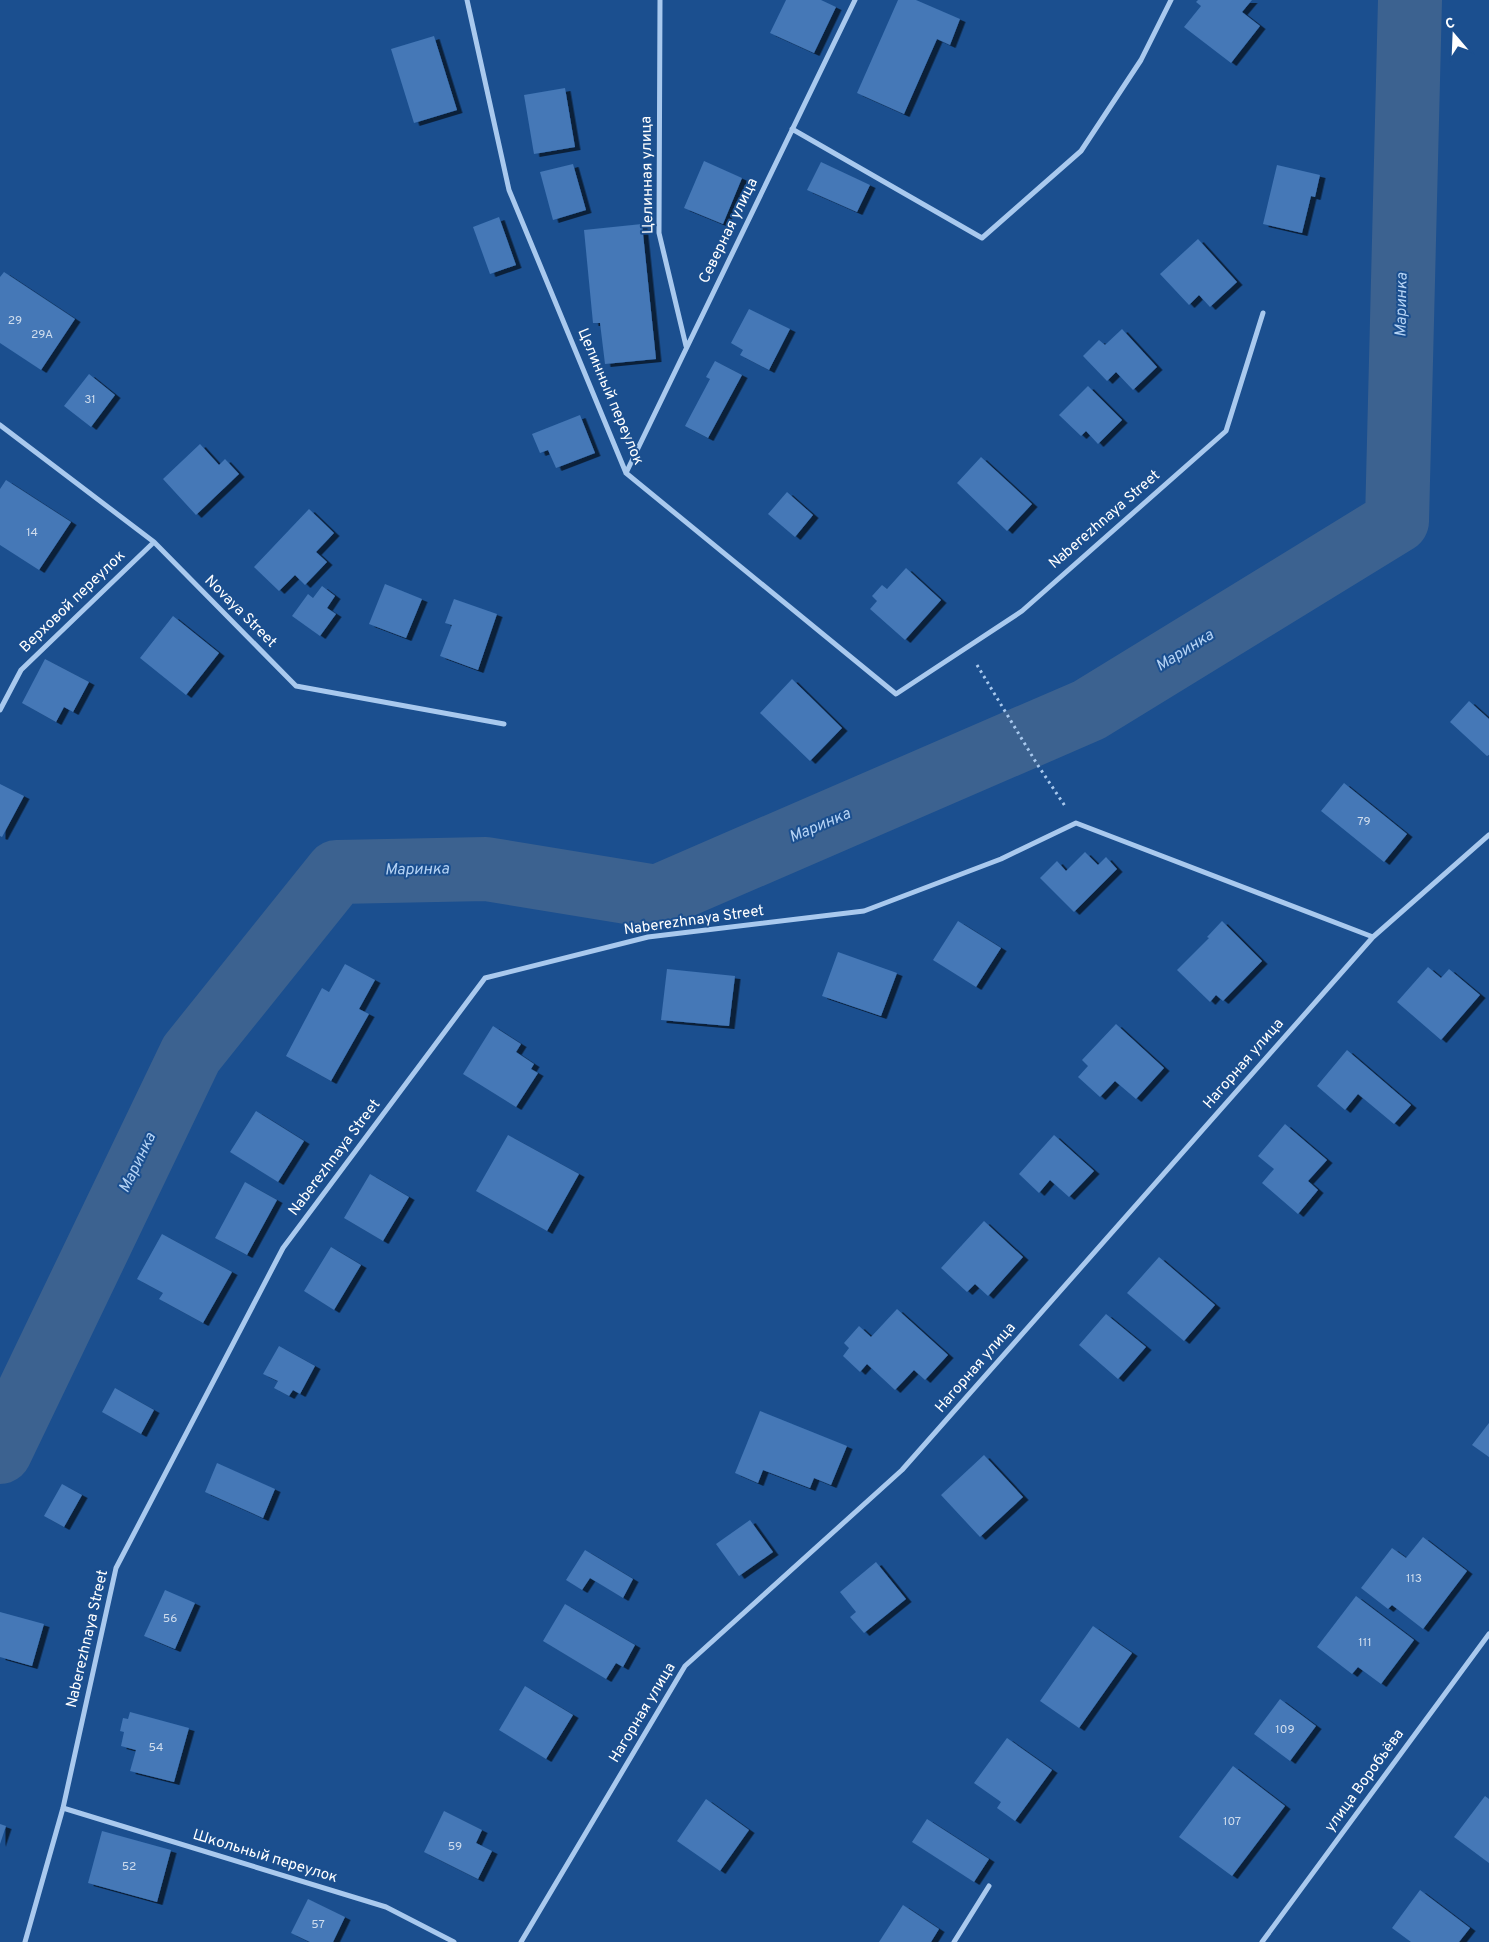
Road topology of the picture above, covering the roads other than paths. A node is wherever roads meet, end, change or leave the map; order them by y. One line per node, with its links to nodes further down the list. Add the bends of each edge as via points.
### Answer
1 (467, 0): 9 (street, Целинный переулок, via 509,190)
2 (660, 0): 7 (street, Целинная улица, via 659,233)
3 (855, 0): 5 (street, Северная улица)
4 (1171, 0): 5 (street, via 1141,60 1081,152 982,238)
5 (792, 129): 7 (street, Северная улица)
6 (1263, 313): 11 (street, Naberezhnaya Street, via 1226,431 1022,611)
7 (686, 347): 9 (street, Северная улица)
8 (0, 425): 10 (street, Novaya Street)
9 (626, 473): 11 (street, Целинный переулок)
10 (154, 542): 12 (street, Верховой переулок, via 21,670); 13 (street, Novaya Street, via 296,686)
11 (896, 694)
12 (0, 710)
13 (504, 724)
14 (1489, 835): 15 (street, Нагорная улица)
15 (1373, 937): 17 (street, Naberezhnaya Street, via 1076,823 1001,859 864,910 648,937 485,978 283,1248 116,1568); 21 (street, Нагорная улица, via 902,1470 685,1666)
16 (1489, 1634): 23 (street, улица Воробьёва)
17 (63, 1808): 19 (street, Naberezhnaya Street); 20 (street, Школьный переулок, via 386,1907)
18 (989, 1886): 22 (street)
19 (25, 1942)
20 (454, 1942)
21 (521, 1942)
22 (954, 1942)
23 (1262, 1942)

